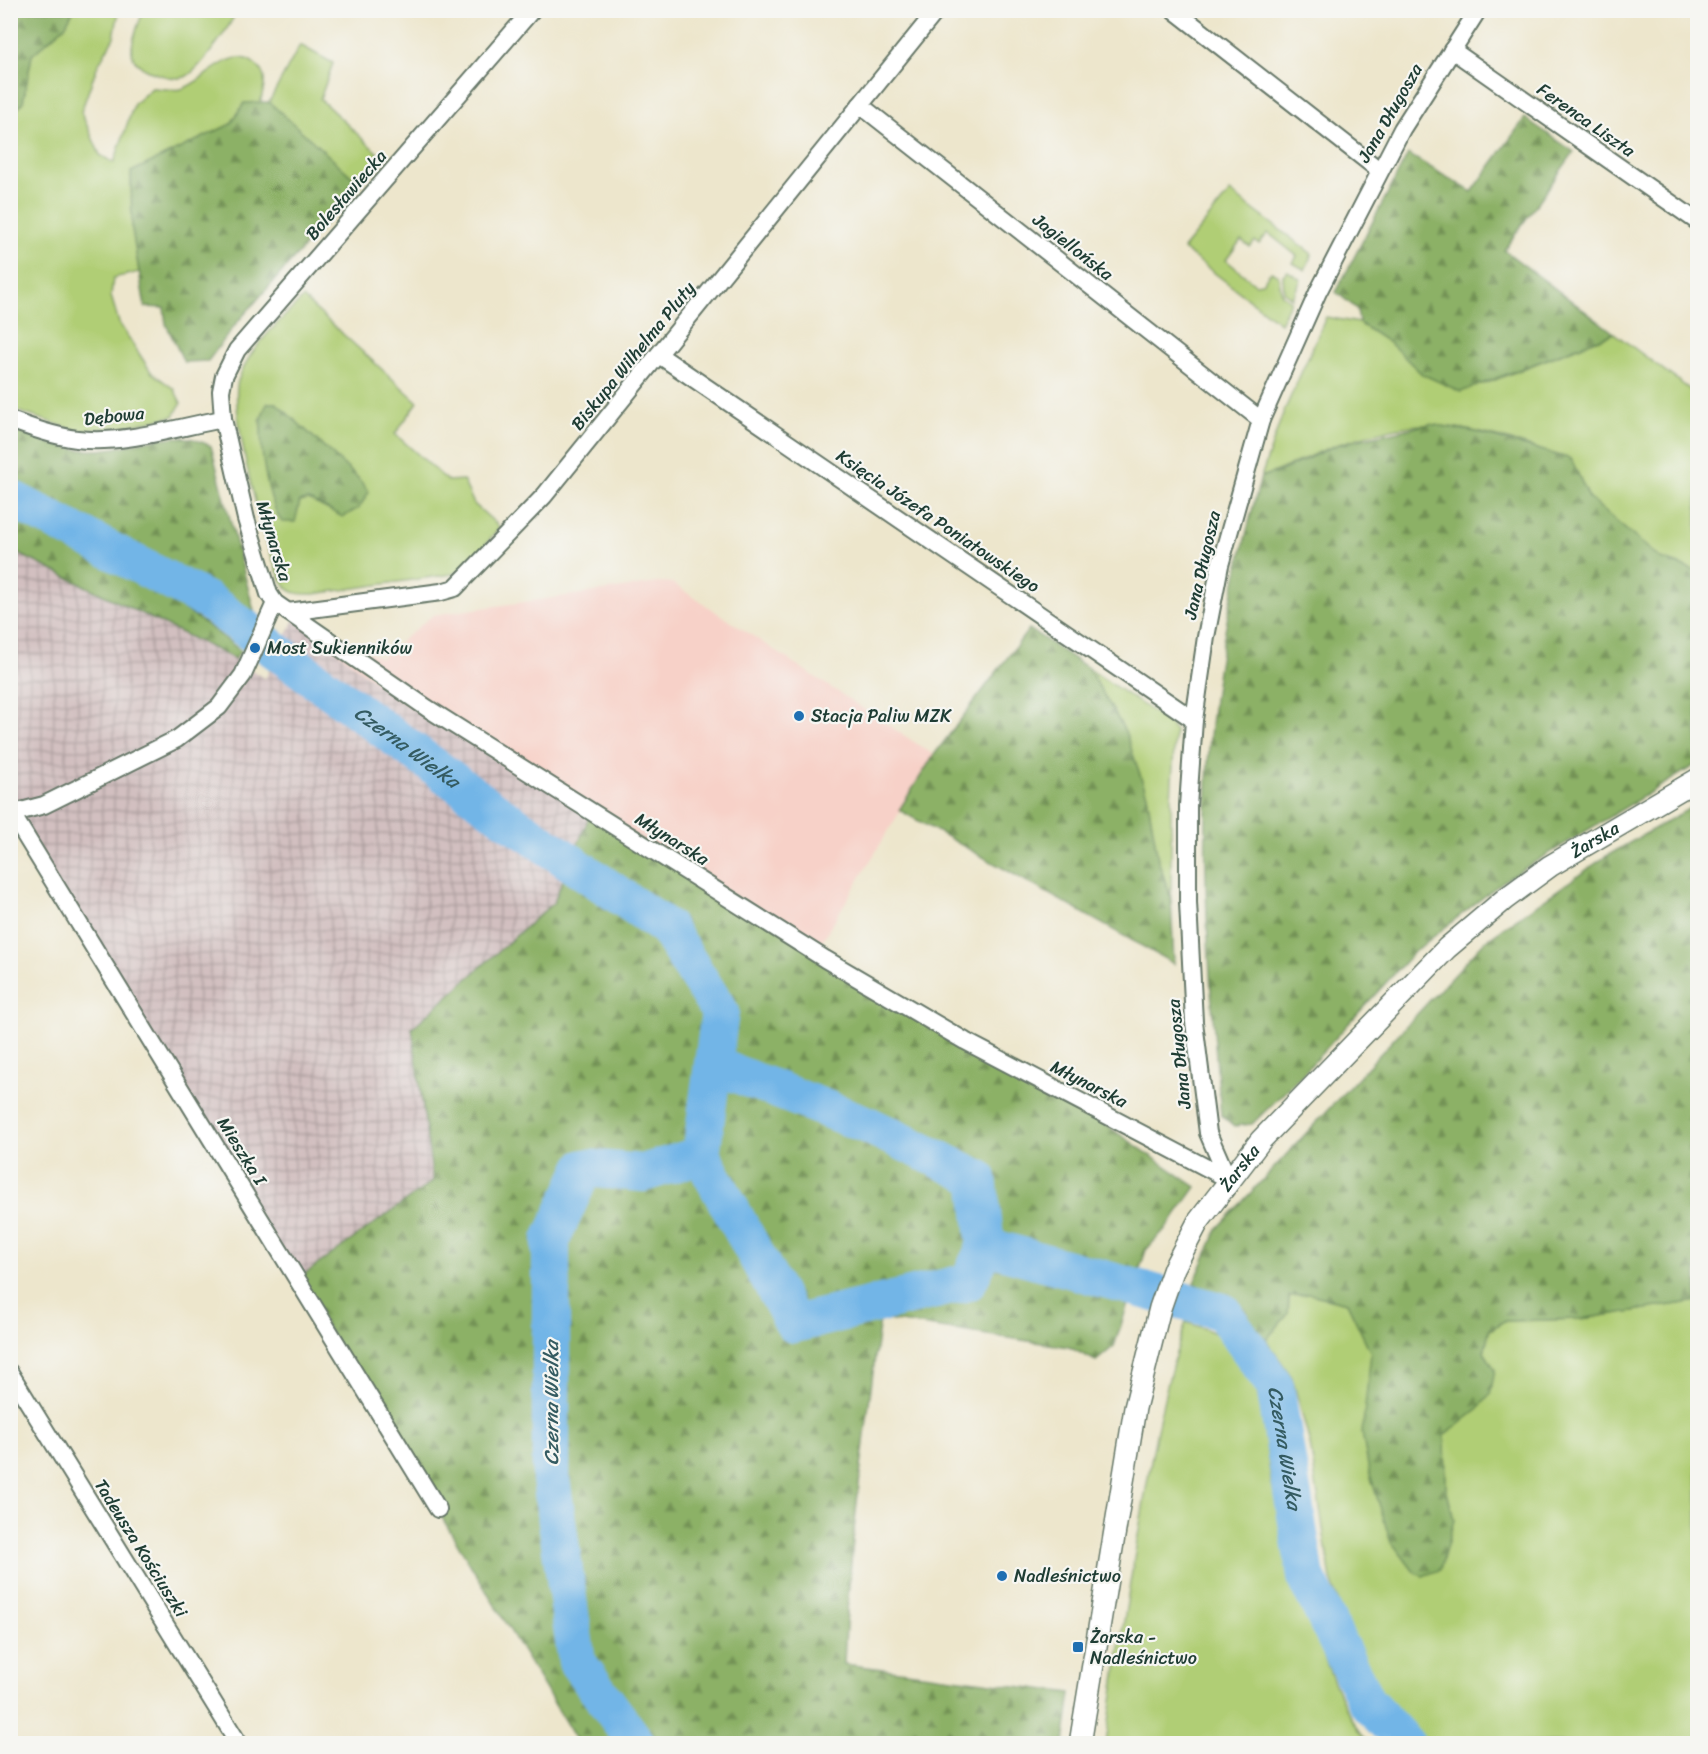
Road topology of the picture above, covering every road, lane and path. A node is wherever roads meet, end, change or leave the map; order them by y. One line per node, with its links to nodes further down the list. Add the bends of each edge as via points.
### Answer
1 (532, 10): 10 (street, Bolesławiecka, via 237,350 224,376)
2 (937, 10): 6 (street, Biskupa Wilhelma Pluty)
3 (1174, 10): 7 (street)
4 (1478, 10): 5 (street, Jana Długosza)
5 (1452, 50): 7 (street, Jana Długosza); 8 (street, Ferenca Liszta)
6 (860, 105): 9 (street, Biskupa Wilhelma Pluty); 12 (street, Jagiellońska)
7 (1379, 170): 12 (street, Jana Długosza, via 1318,292)
8 (1698, 222)
9 (659, 355): 13 (street, Biskupa Wilhelma Pluty, via 544,496 455,588); 14 (street, Księcia Józefa Poniatowskiego)
10 (223, 419): 11 (street, Dębowa, via 96,440 58,436); 13 (street, Młynarska, via 260,571)
11 (10, 420)
12 (1261, 420): 14 (street, Jana Długosza, via 1221,565)
13 (282, 607): 16 (street, via 266,620 243,675 219,708 177,739 44,805); 17 (street, Młynarska, via 427,708 825,959 965,1041)
14 (1194, 720): 17 (street, Jana Długosza, via 1188,903 1194,1022 1208,1133)
15 (1698, 779): 17 (street, Żarska, via 1550,866 1480,920 1333,1063)
16 (11, 814): 19 (street, Mieszka I)
17 (1228, 1179): 21 (street, Żarska, via 1198,1222 1174,1268 1150,1347 1135,1407)
18 (10, 1373): 20 (street, Tadeusza Kościuszki)
19 (438, 1509)
20 (239, 1743)
21 (1080, 1743)

